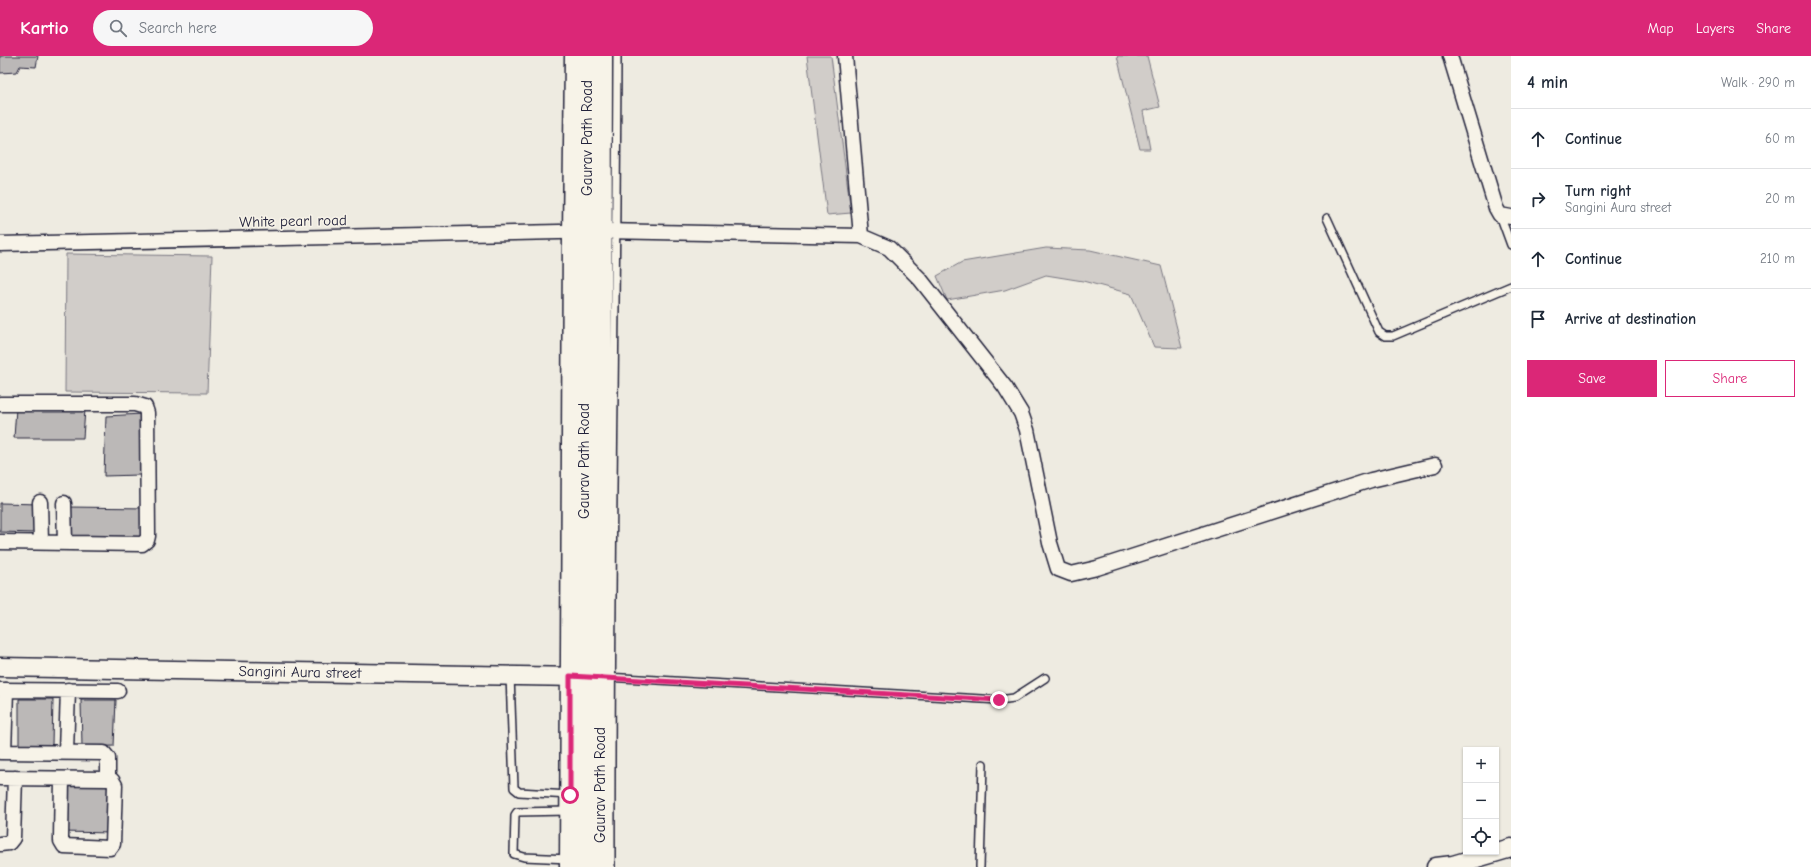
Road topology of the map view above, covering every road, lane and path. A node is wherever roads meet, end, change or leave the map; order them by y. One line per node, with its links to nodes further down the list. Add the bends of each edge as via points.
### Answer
1 (574, 56): 9 (street)
2 (587, 56): 9 (main road, Gaurav Path Road)
3 (602, 56): 9 (main road, Gaurav Path Road)
4 (617, 56): 9 (lane)
5 (845, 56): 10 (street)
6 (1450, 56): 7 (street, via 1496,208)
7 (1506, 216): 12 (lane)
8 (1327, 218): 13 (lane, via 1379,332 1384,336 1393,336)
9 (594, 232): 10 (street, White pearl road); 11 (street, White pearl road); 23 (main road, Gaurav Path Road); 23 (lane)
10 (862, 236): 15 (street, via 889,248 920,279 1005,387 1021,413 1058,569 1071,574 1097,568 1371,480)
11 (0, 244)
12 (1511, 245)
13 (1511, 286)
14 (0, 404): 20 (street, via 136,404 147,409 148,540 142,544)
15 (1435, 465)
16 (40, 502): 19 (street)
17 (64, 503): 20 (street)
18 (0, 542): 19 (street)
19 (41, 542): 20 (street)
20 (65, 543)
21 (0, 667): 22 (street, Sangini Aura street)
22 (510, 675): 23 (street, Sangini Aura street); 35 (lane, via 514,788 519,792)
23 (591, 677): 24 (lane, via 999,700 1014,698); 35 (street); 38 (main road, Gaurav Path Road); 39 (main road, Gaurav Path Road); 40 (lane)
24 (1045, 678)
25 (3, 690): 26 (street); 28 (street)
26 (68, 690): 27 (street); 29 (street)
27 (118, 691)
28 (2, 752): 29 (street)
29 (66, 752): 34 (street, via 100,752 107,755)
30 (983, 764): 41 (lane)
31 (0, 778): 32 (street)
32 (15, 778): 33 (street); 36 (street, via 13,838 9,843)
33 (62, 779): 34 (street); 34 (street, via 62,844 107,848 113,844 115,785)
34 (108, 779)
35 (570, 803): 38 (street); 38 (lane, via 517,812 514,854)
36 (0, 844)
37 (1511, 848): 42 (street)
38 (574, 864)
39 (600, 867)
40 (611, 867)
41 (980, 867)
42 (1436, 867)

